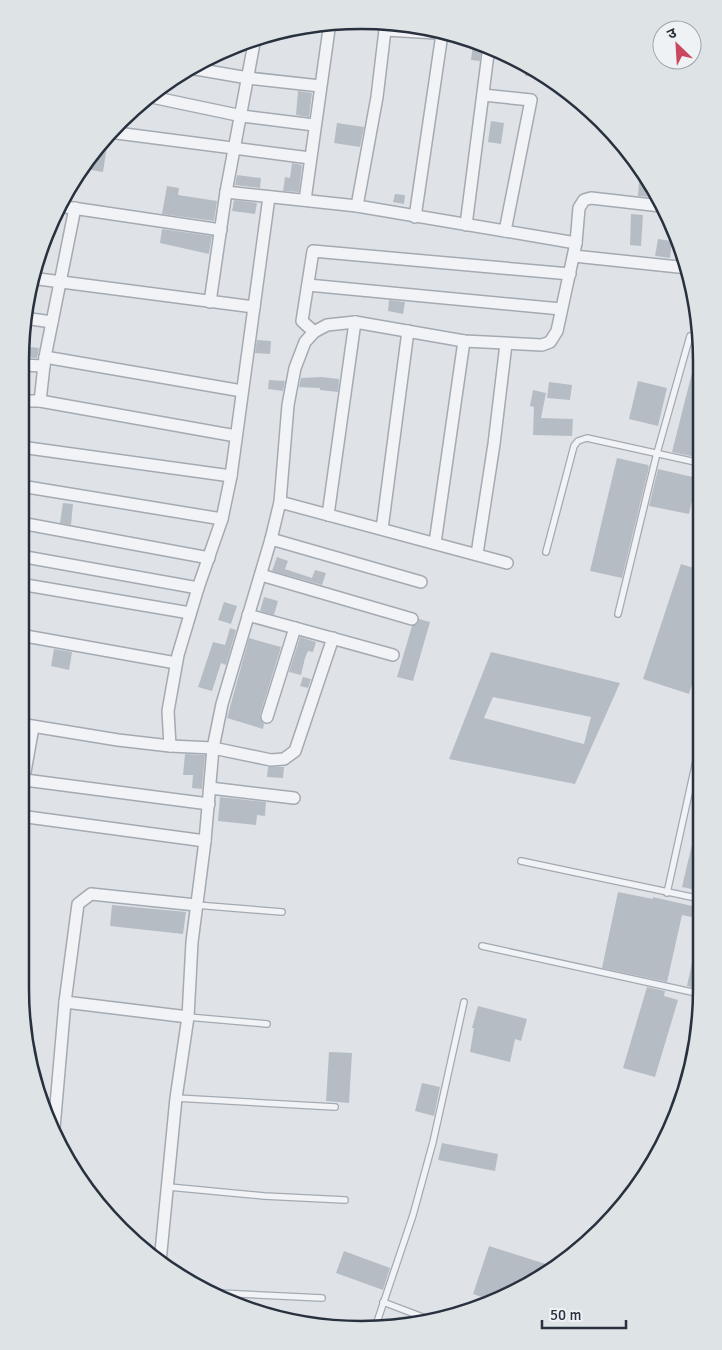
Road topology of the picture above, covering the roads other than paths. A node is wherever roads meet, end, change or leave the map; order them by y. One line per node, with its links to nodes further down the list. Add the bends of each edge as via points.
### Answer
1 (383, 29): 20 (street, via 377,96)
2 (329, 30): 8 (street)
3 (447, 40): 23 (street)
4 (254, 46): 7 (street)
5 (488, 54): 9 (street)
6 (201, 70): 7 (street)
7 (248, 78): 8 (street); 11 (street)
8 (320, 86): 12 (street)
9 (483, 95): 24 (street); 26 (street, via 531,100)
10 (158, 98): 11 (street)
11 (242, 116): 12 (street); 14 (street)
12 (314, 125): 15 (street)
13 (119, 133): 14 (street)
14 (234, 149): 15 (street); 16 (street)
15 (310, 158): 18 (street)
16 (226, 192): 17 (street); 25 (street)
17 (269, 197): 18 (street); 35 (street)
18 (305, 200): 20 (street)
19 (654, 205): 27 (street, via 591,198 584,200 579,208)
20 (357, 206): 23 (street)
21 (67, 207): 22 (street)
22 (75, 208): 25 (street); 32 (street)
23 (415, 217): 24 (street)
24 (466, 225): 26 (street)
25 (221, 230): 34 (street)
26 (505, 232): 27 (street)
27 (576, 243): 28 (street)
28 (574, 256): 29 (street); 30 (street)
29 (680, 267)
30 (570, 274): 33 (street, via 313,251); 36 (street)
31 (39, 279): 32 (street)
32 (60, 282): 34 (street); 38 (street)
33 (308, 285): 36 (street); 40 (street, via 302,320)
34 (210, 302): 35 (street)
35 (254, 307): 47 (street)
36 (561, 309): 44 (street, via 557,331 550,342 531,346)
37 (32, 319): 38 (street)
38 (52, 322): 45 (street)
39 (355, 322): 40 (street, via 327,325); 41 (street); 57 (street)
40 (314, 332): 56 (street, via 303,347 292,387 284,439)
41 (408, 332): 43 (street); 60 (street)
42 (690, 336): 52 (lane)
43 (464, 341): 44 (street); 62 (street)
44 (506, 344): 64 (street)
45 (45, 361): 46 (street); 47 (street); 49 (street)
46 (29, 364)
47 (242, 391): 50 (street)
48 (29, 401): 49 (street)
49 (40, 401): 50 (street)
50 (236, 436): 54 (street)
51 (29, 448): 54 (street)
52 (657, 453): 53 (lane); 63 (lane, via 587,438 578,441); 73 (lane)
53 (693, 461)
54 (231, 476): 58 (street)
55 (29, 487): 58 (street)
56 (280, 502): 57 (street); 61 (street)
57 (328, 514): 60 (street)
58 (222, 519): 66 (street)
59 (29, 526): 66 (street)
60 (382, 529): 62 (street)
61 (271, 539): 68 (street); 69 (street)
62 (435, 542): 64 (street)
63 (546, 552)
64 (477, 554): 67 (street)
65 (29, 558): 71 (street)
66 (209, 558): 71 (street)
67 (507, 563)
68 (261, 575): 74 (street); 75 (street)
69 (421, 582)
70 (29, 586): 72 (street)
71 (198, 588): 72 (street)
72 (190, 613): 80 (street)
73 (618, 614)
74 (248, 615): 76 (street); 85 (street)
75 (412, 619)
76 (295, 628): 78 (street); 81 (street)
77 (29, 637): 80 (street)
78 (333, 638): 79 (street); 85 (street, via 300,738 290,756 271,760)
79 (393, 655)
80 (176, 663): 84 (street, via 168,711)
81 (266, 717)
82 (29, 726): 83 (street)
83 (33, 727): 84 (street); 86 (street)
84 (170, 746): 85 (street)
85 (213, 748): 89 (street)
86 (29, 754)
87 (693, 775): 95 (lane)
88 (29, 781): 91 (street)
89 (210, 788): 90 (street); 91 (street)
90 (294, 798)
91 (209, 804): 93 (street)
92 (29, 817): 93 (street)
93 (205, 840): 97 (street)
94 (521, 861): 95 (lane)
95 (667, 893): 96 (lane)
96 (693, 898)
97 (196, 905): 98 (lane); 101 (street, via 91,894 84,898 78,904); 103 (street)
98 (282, 912)
99 (482, 946): 100 (lane)
100 (693, 992)
101 (65, 1002): 103 (street); 107 (street)
102 (464, 1002): 113 (lane, via 426,1169)
103 (188, 1017): 104 (lane); 105 (street)
104 (267, 1024)
105 (176, 1098): 106 (lane); 108 (street)
106 (335, 1107)
107 (55, 1118)
108 (169, 1187): 109 (lane); 110 (street)
109 (345, 1200)
110 (161, 1254)
111 (231, 1294): 112 (lane)
112 (322, 1298)
113 (384, 1302): 114 (lane); 115 (lane)
114 (420, 1316)
115 (377, 1321)

